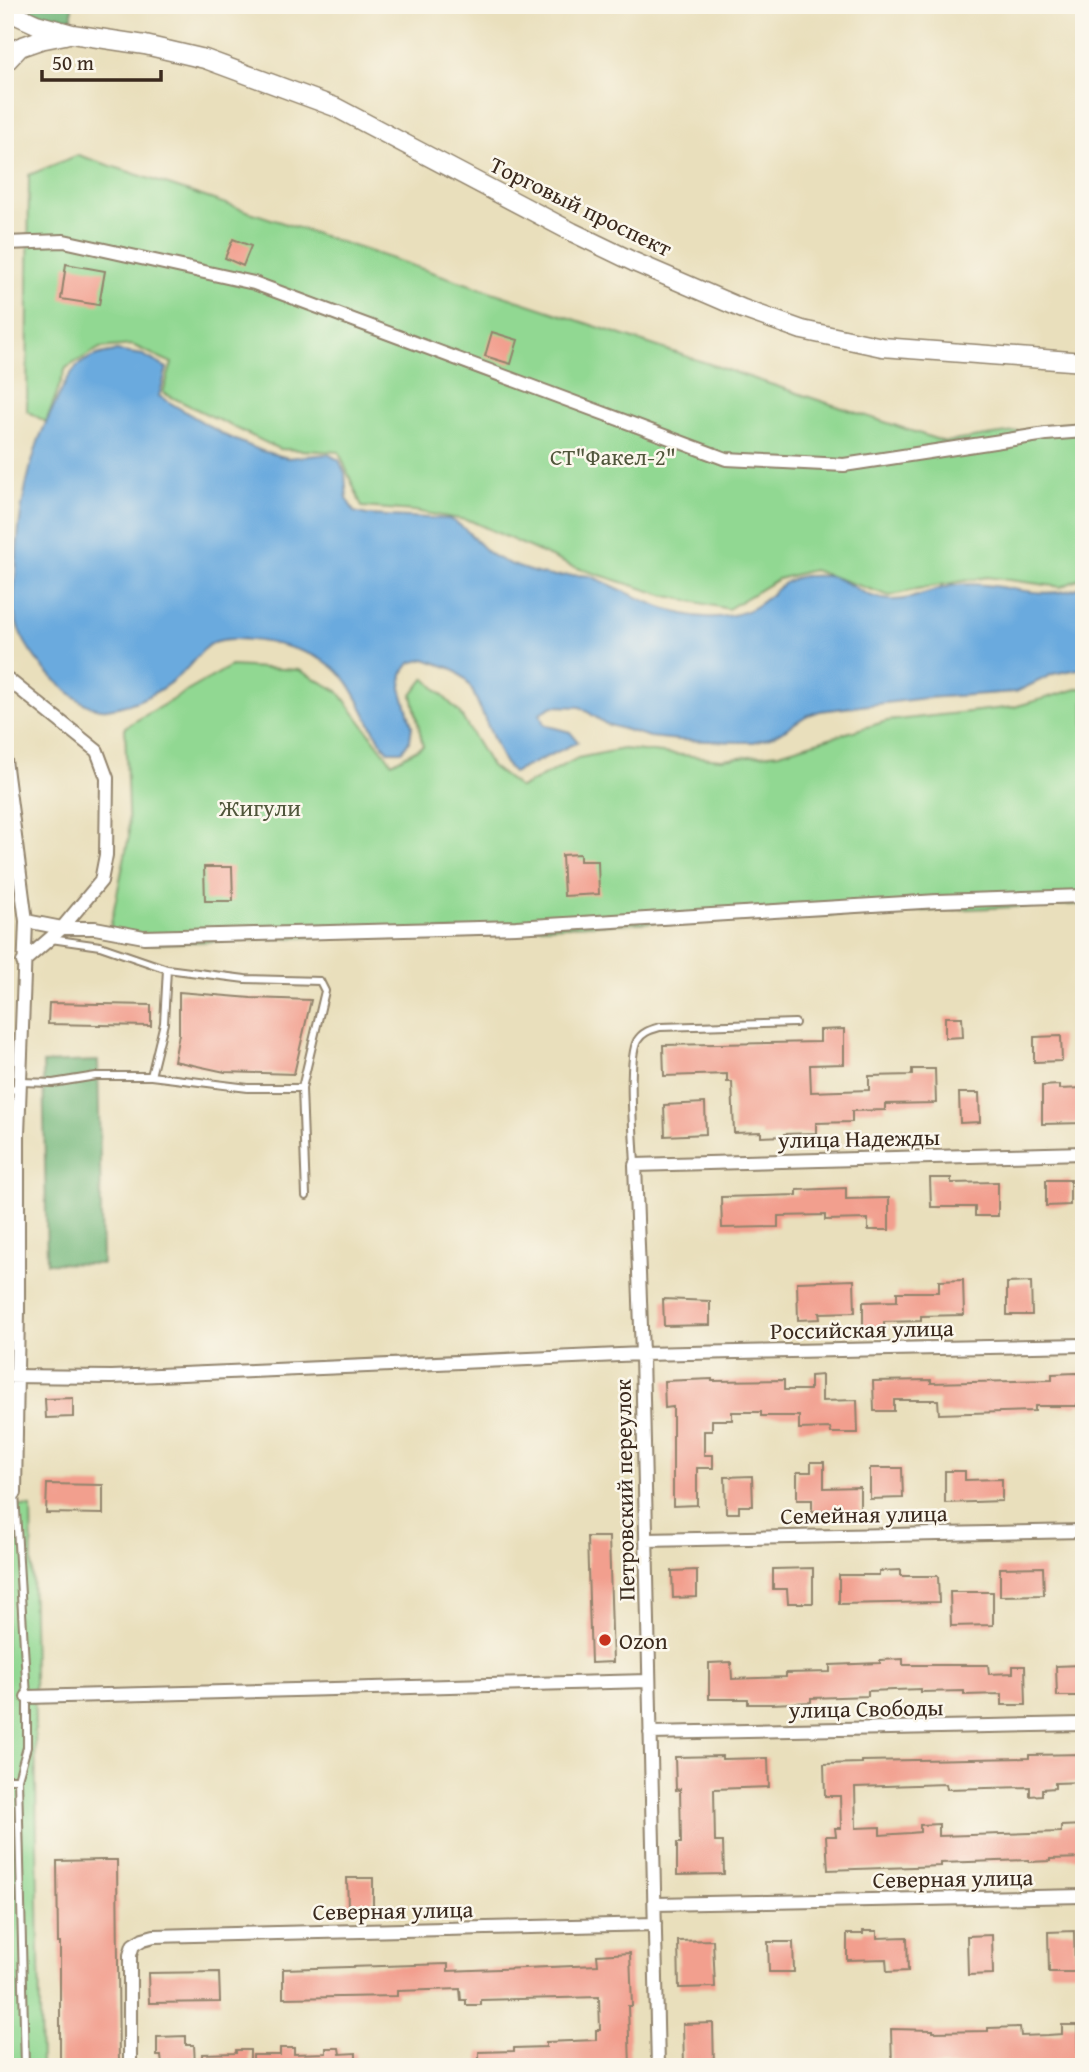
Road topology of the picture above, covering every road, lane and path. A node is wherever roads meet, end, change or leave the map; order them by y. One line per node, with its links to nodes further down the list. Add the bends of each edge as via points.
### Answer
1 (6, 5): 3 (street, via 36,24)
2 (5, 34): 4 (street)
3 (72, 34): 4 (street, via 20,47); 7 (street, Торговый проспект, via 205,59 335,107 634,262 803,330 882,347)
4 (5, 64): 5 (street)
5 (5, 140)
6 (5, 243): 8 (street, via 64,241 254,282 726,459 844,465)
7 (1084, 362)
8 (1084, 431)
9 (5, 677): 14 (street, via 97,751 107,778 101,881)
10 (5, 760): 11 (street)
11 (9, 815): 13 (street)
12 (1084, 896): 14 (street, via 516,927 144,937 95,928)
13 (26, 921): 14 (street); 16 (street)
14 (62, 928): 15 (street)
15 (51, 939): 16 (street); 17 (lane, via 100,946)
16 (23, 962): 20 (street)
17 (167, 969): 19 (lane, via 164,1023); 21 (lane, via 245,979 320,981 325,991)
18 (795, 1023): 24 (lane, via 660,1027 638,1038 632,1067)
19 (151, 1076): 20 (lane, via 96,1076); 21 (lane, via 248,1088)
20 (20, 1086): 22 (lane); 28 (street)
21 (302, 1088): 25 (lane)
22 (5, 1090)
23 (1084, 1153): 24 (street, улица Надежды)
24 (635, 1164): 27 (street, Петровский переулок)
25 (306, 1196)
26 (1084, 1345): 27 (street, Российская улица)
27 (642, 1354): 28 (street, Российская улица, via 112,1377); 31 (street, Петровский переулок)
28 (10, 1376): 29 (street)
29 (10, 1493): 33 (lane)
30 (1084, 1531): 31 (street, Семейная улица)
31 (646, 1540): 32 (street, Петровский переулок)
32 (649, 1681): 33 (street); 35 (street, Петровский переулок)
33 (27, 1697): 37 (lane, via 27,1747)
34 (1084, 1724): 35 (street, улица Свободы)
35 (650, 1733): 39 (street, Петровский переулок)
36 (5, 1779): 37 (lane)
37 (18, 1779): 41 (lane)
38 (1084, 1896): 39 (street, Северная улица)
39 (654, 1904): 40 (street, Петровский переулок)
40 (655, 1924): 42 (street, Северная улица, via 154,1936 133,1945 130,1955); 43 (street, Петровский переулок)
41 (25, 2067)
42 (130, 2067)
43 (658, 2067)

